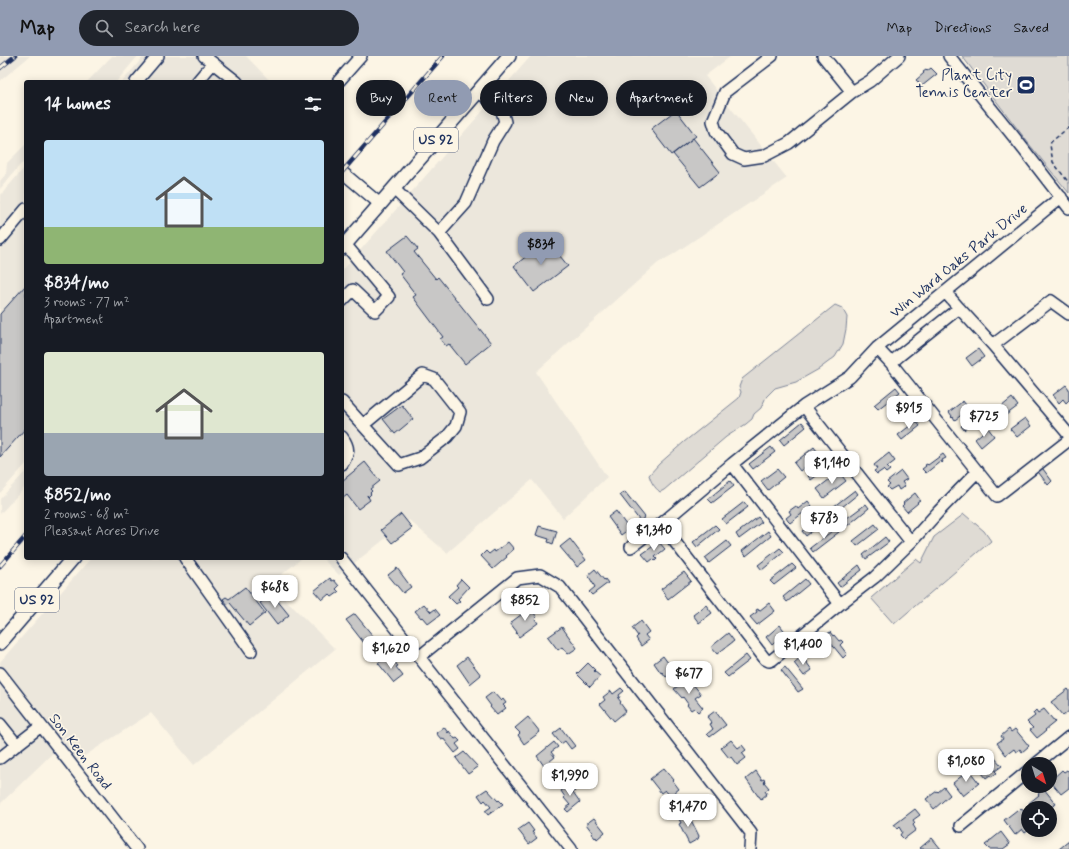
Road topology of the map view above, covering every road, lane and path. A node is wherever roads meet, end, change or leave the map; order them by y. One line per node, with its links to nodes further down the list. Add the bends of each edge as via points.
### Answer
1 (158, 56): 9 (street)
2 (361, 56): 12 (street)
3 (509, 56): 13 (main road, US 92)
4 (772, 56): 14 (street, via 725,92 713,121 716,131 733,154 744,159 764,156 790,143)
5 (823, 56): 14 (street)
6 (900, 56): 14 (street)
7 (949, 56): 19 (street)
8 (209, 60): 10 (street); 11 (street)
9 (138, 80)
10 (198, 80)
11 (234, 80)
12 (340, 80)
13 (478, 91): 18 (main road, US 92); 23 (street, via 502,111 505,122 493,141 466,203)
14 (852, 92)
15 (1069, 127): 17 (path, via 1052,140 1050,145 1053,162)
16 (344, 174): 20 (street)
17 (1069, 183)
18 (394, 189): 20 (main road, US 92); 23 (street)
19 (1061, 198): 21 (street); 26 (street, Win Ward Oaks Park Drive)
20 (380, 204): 25 (main road, US 92)
21 (1069, 208)
22 (24, 211): 24 (street)
23 (439, 233): 28 (street)
24 (0, 240)
25 (344, 246): 27 (street, via 389,297 375,311 354,290)
26 (945, 292): 29 (street); 32 (street, Win Ward Oaks Park Drive)
27 (344, 299)
28 (488, 299)
29 (959, 308): 31 (street); 33 (street)
30 (1069, 314): 31 (street, via 1051,301)
31 (993, 345): 37 (street)
32 (877, 348): 33 (street); 35 (street, Win Ward Oaks Park Drive, via 850,376)
33 (891, 363): 42 (street)
34 (344, 404): 36 (street)
35 (804, 406): 41 (street, Win Ward Oaks Park Drive); 44 (street)
36 (363, 425): 36 (street, via 399,465 420,458 447,437 456,426 460,412 434,379 424,375)
37 (1069, 435)
38 (1069, 440): 42 (street, via 997,496)
39 (344, 441): 40 (street, via 348,448)
40 (344, 461)
41 (732, 464): 43 (street, Win Ward Oaks Park Drive); 49 (street)
42 (978, 471): 44 (street, via 939,510)
43 (661, 524): 45 (street, Win Ward Oaks Park Drive); 49 (street, via 769,661)
44 (912, 542): 49 (street, via 875,577)
45 (631, 547)
46 (71, 560): 50 (main road, US 92)
47 (186, 560): 51 (street)
48 (343, 560): 52 (street)
49 (840, 604)
50 (0, 643)
51 (251, 650)
52 (419, 657): 63 (street); 64 (street, via 517,578 540,575 560,587 746,827 751,834)
53 (0, 673): 55 (street, Son Keen Road)
54 (0, 724): 57 (street)
55 (41, 726): 57 (street); 62 (street, Son Keen Road)
56 (1069, 737): 58 (street)
57 (17, 746): 59 (street)
58 (1045, 757)
59 (0, 758)
60 (1021, 777): 61 (street)
61 (961, 826)
62 (137, 849)
63 (571, 849)
64 (750, 849)

